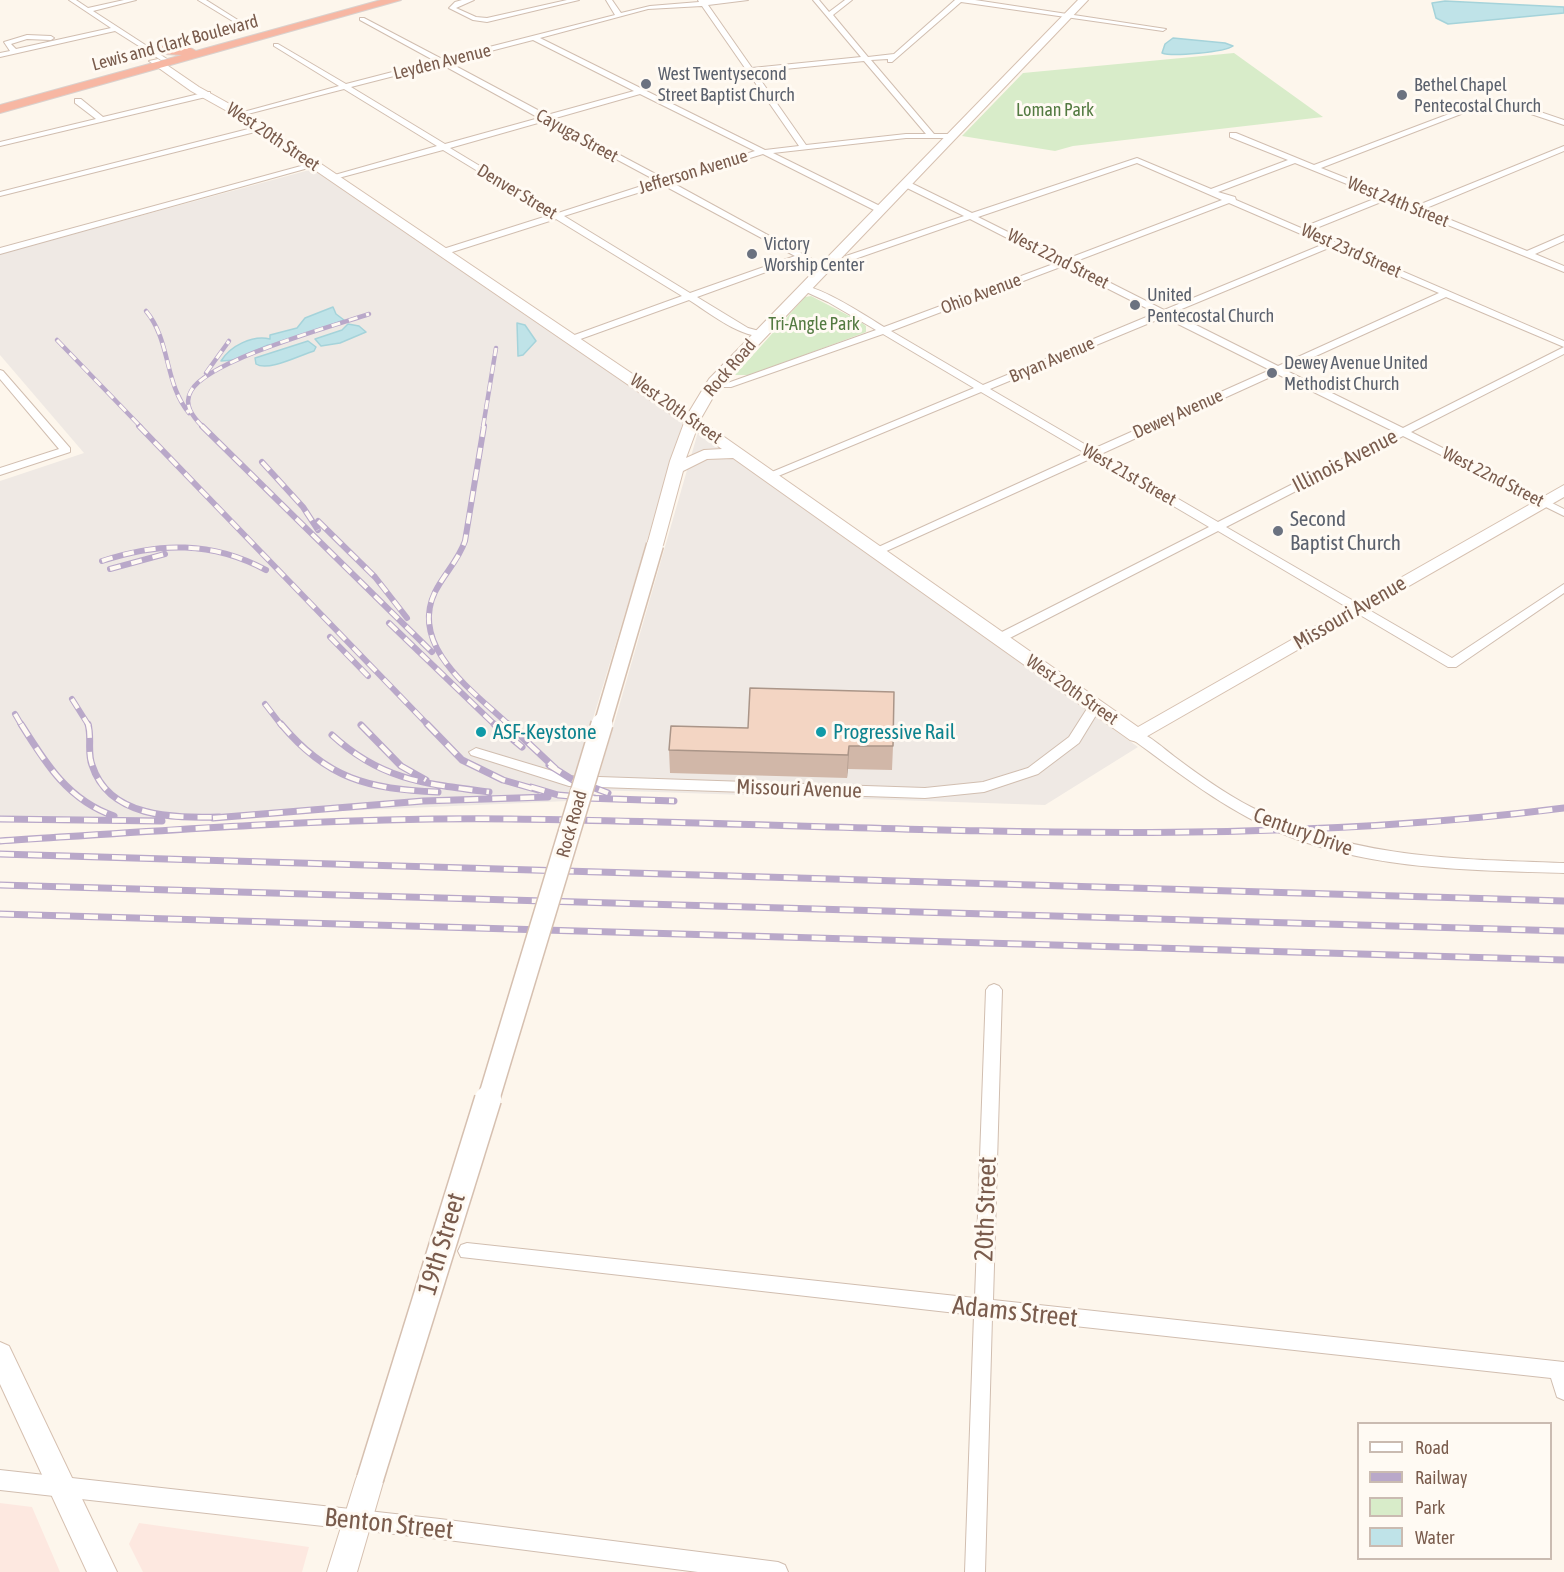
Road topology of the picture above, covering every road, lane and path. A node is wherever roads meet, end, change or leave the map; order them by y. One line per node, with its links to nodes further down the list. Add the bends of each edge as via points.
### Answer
1 (72, 0): 15 (street, West 20th Street)
2 (133, 0): 15 (street)
3 (201, 0): 20 (street)
4 (375, 0): 27 (highway, Lewis and Clark Boulevard)
5 (395, 0): 27 (highway, Lewis and Clark Boulevard)
6 (471, 0): 7 (street, via 452,8 483,21)
7 (576, 0)
8 (609, 0): 18 (street)
9 (745, 0): 14 (street, Leyden Avenue)
10 (816, 0): 16 (street)
11 (849, 0): 16 (street)
12 (960, 0): 17 (street); 29 (street)
13 (1083, 0): 17 (street, Rock Road)
14 (702, 2): 18 (street, Leyden Avenue); 33 (street)
15 (87, 10): 22 (street, West 20th Street)
16 (829, 15): 31 (street)
17 (1069, 15): 21 (street); 50 (street, Rock Road)
18 (619, 16): 23 (street, Leyden Avenue)
19 (362, 19): 32 (street, Cayuga Street)
20 (246, 27)
21 (1163, 28)
22 (115, 29): 24 (street); 30 (street, West 20th Street, via 118,37)
23 (534, 38): 32 (street, Leyden Avenue); 38 (street)
24 (71, 39): 26 (street); 26 (street, via 17,39 6,44)
25 (276, 45): 37 (street, Denver Street)
26 (14, 51): 28 (street)
27 (201, 52): 30 (highway, Lewis and Clark Boulevard); 30 (highway, via 167,51); 36 (highway, via 184,68)
28 (0, 56)
29 (896, 56): 31 (street); 34 (street)
30 (157, 58): 35 (highway, Lewis and Clark Boulevard); 35 (highway, via 133,63); 36 (street, West 20th Street)
31 (866, 58): 33 (street); 34 (street)
32 (442, 62): 37 (street, Leyden Avenue); 44 (street, Cayuga Street)
33 (750, 70): 52 (street)
34 (877, 72): 48 (street)
35 (117, 74): 36 (highway, via 155,73); 41 (highway, Lewis and Clark Boulevard); 42 (highway, Lewis and Clark Boulevard)
36 (187, 79): 39 (street, West 20th Street)
37 (344, 87): 43 (street, Leyden Avenue); 53 (street, Denver Street)
38 (640, 91): 44 (street); 55 (street)
39 (207, 94): 43 (street, West 20th Street); 45 (street)
40 (78, 101): 45 (street)
41 (0, 102)
42 (0, 109)
43 (240, 114): 47 (street, West 20th Street)
44 (545, 118): 53 (street); 60 (street, Cayuga Street)
45 (101, 119): 51 (street)
46 (1564, 123): 58 (street, via 1496,101 1486,102)
47 (260, 128): 57 (street, West 20th Street); 63 (street)
48 (930, 134): 50 (street, Jefferson Avenue); 52 (street, Jefferson Avenue)
49 (1233, 135): 56 (street, West 24th Street)
50 (952, 136): 61 (street, Rock Road)
51 (0, 144)
52 (803, 146): 55 (street, Jefferson Avenue)
53 (442, 147): 59 (street); 68 (street, Denver Street)
54 (1564, 148): 66 (street)
55 (762, 152): 60 (street, Jefferson Avenue); 67 (street)
56 (1295, 160): 58 (street, West 24th Street); 62 (street)
57 (315, 165): 59 (street, West 20th Street); 73 (street)
58 (1314, 168): 64 (street, West 24th Street)
59 (334, 178): 74 (street, West 20th Street)
60 (661, 182): 68 (street, Jefferson Avenue); 76 (street, Cayuga Street)
61 (906, 184): 67 (street, Rock Road); 69 (street, West 22nd Street)
62 (1213, 191): 65 (street, West 23rd Street); 69 (street, West 23rd Street, via 1137,160)
63 (0, 194)
64 (1386, 197): 66 (street, West 24th Street); 70 (street)
65 (1232, 199): 70 (street, West 23rd Street); 78 (street, Ohio Avenue)
66 (1417, 209): 75 (street, West 24th Street)
67 (881, 210): 79 (street, Rock Road)
68 (556, 216): 74 (street, Jefferson Avenue); 83 (street, Denver Street)
69 (972, 216): 77 (street); 78 (street, West 22nd Street)
70 (1303, 230): 72 (street, West 23rd Street)
71 (1564, 238): 75 (street)
72 (1333, 243): 82 (street, West 23rd Street); 84 (street, Bryan Avenue)
73 (0, 251)
74 (443, 252): 87 (street, West 20th Street)
75 (1528, 254): 80 (street, West 24th Street)
76 (800, 257): 79 (street, Cayuga Street); 83 (street)
77 (849, 258)
78 (1065, 263): 84 (street, West 22nd Street); 85 (street, Ohio Avenue)
79 (825, 268): 81 (street, Rock Road)
80 (1564, 269)
81 (805, 288): 85 (street, West 21st Street); 86 (street, Rock Road)
82 (1447, 293): 88 (street, West 23rd Street); 90 (street, Dewey Avenue)
83 (690, 297): 86 (street, Denver Street, via 745,330); 87 (street)
84 (1166, 313): 90 (street, West 22nd Street); 94 (street, Bryan Avenue)
85 (884, 331): 92 (street, Ohio Avenue); 94 (street, West 21st Street)
86 (760, 334): 95 (street, Rock Road, via 714,382)
87 (572, 339): 95 (street, West 20th Street)
88 (1564, 344)
89 (1564, 350): 96 (street, Illinois Avenue)
90 (1277, 369): 96 (street, West 22nd Street); 98 (street, Dewey Avenue)
91 (0, 373): 93 (street)
92 (728, 385)
93 (5, 387): 100 (street, via 66,450)
94 (984, 389): 98 (street, West 21st Street); 101 (street, Bryan Avenue)
95 (692, 421): 97 (street, West 20th Street); 99 (street, Rock Road)
96 (1403, 432): 103 (street, West 22nd Street); 105 (street, Illinois Avenue)
97 (738, 453): 99 (street, via 704,455); 101 (street, West 20th Street)
98 (1092, 453): 105 (street, West 21st Street); 106 (street, Dewey Avenue)
99 (677, 468): 114 (street, Rock Road, bridge)
100 (0, 472)
101 (771, 476): 106 (street, West 20th Street)
102 (1564, 490): 103 (street, Missouri Avenue)
103 (1543, 502): 104 (street, West 22nd Street); 108 (street, Missouri Avenue)
104 (1564, 513)
105 (1218, 527): 108 (street, West 21st Street); 109 (street, Illinois Avenue)
106 (878, 551): 109 (street, West 20th Street)
107 (1564, 588): 108 (street, West 21st Street, via 1452,664)
108 (1358, 609): 111 (street, Missouri Avenue)
109 (998, 639): 110 (street, West 20th Street)
110 (1095, 706): 111 (street, West 20th Street); 112 (street, Missouri Avenue, via 1074,740 1033,771 984,788 925,793 569,781)
111 (1137, 736): 113 (street, Century Drive, via 1246,811 1324,844 1400,860)
112 (477, 752)
113 (1564, 868)
114 (545, 917): 123 (street, 19th Street, bridge)
115 (994, 990): 117 (street, 20th Street)
116 (467, 1251): 117 (street, Adams Street)
117 (983, 1309): 119 (street, Adams Street); 127 (street, 20th Street)
118 (0, 1355): 122 (street)
119 (1562, 1371): 120 (street)
120 (1564, 1391)
121 (0, 1480): 122 (street, Benton Street)
122 (62, 1488): 123 (street, Benton Street); 124 (street)
123 (357, 1520): 125 (street, 19th Street); 126 (street, Benton Street)
124 (102, 1572)
125 (342, 1572)
126 (778, 1572)
127 (975, 1572)

